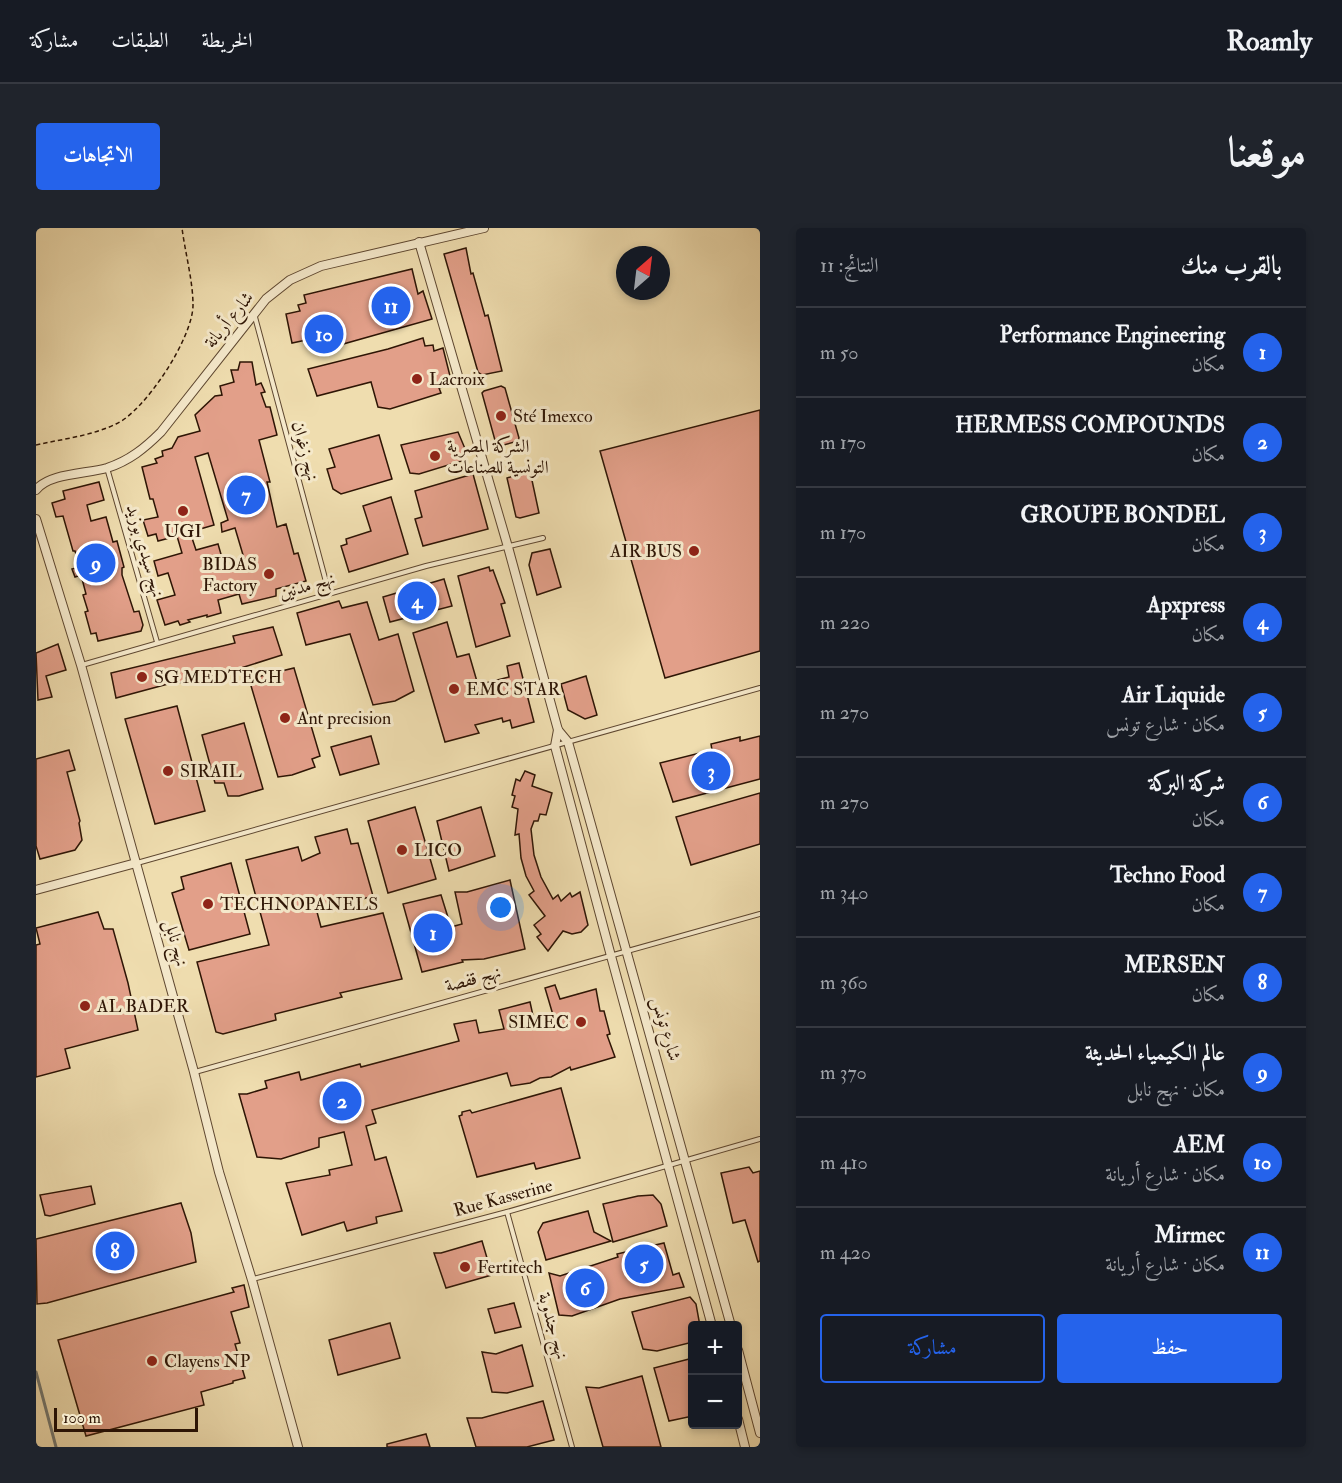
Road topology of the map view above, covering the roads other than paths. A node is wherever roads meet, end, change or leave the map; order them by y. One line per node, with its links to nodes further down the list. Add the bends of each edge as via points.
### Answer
1 (484, 228): 2 (street, شارع أريانة)
2 (419, 242): 3 (street, شارع أريانة, via 321,267 290,280 266,299); 8 (street)
3 (255, 316): 4 (street, شارع أريانة, via 161,432 129,459); 9 (lane, نهج زغوان)
4 (107, 468): 5 (street, شارع أريانة, via 45,482); 10 (lane, نهج سيدي بوزيد)
5 (36, 490)
6 (36, 519): 11 (street, نهج نابل)
7 (543, 538): 8 (lane, نهج مدنين)
8 (508, 547): 9 (lane, نهج مدنين); 13 (street)
9 (329, 593): 10 (lane, نهج مدنين)
10 (157, 642): 11 (lane, نهج مدنين)
11 (81, 665): 16 (street, نهج نابل)
12 (760, 688): 14 (lane)
13 (558, 730): 14 (street); 15 (street)
14 (568, 742): 15 (lane); 19 (street, شارع تونس)
15 (555, 746): 16 (lane); 20 (street, شارع تونس)
16 (136, 863): 17 (street); 21 (street, نهج نابل)
17 (36, 890)
18 (760, 914): 19 (lane, نهج قفصة)
19 (627, 952): 20 (lane, نهج قفصة); 23 (street, شارع تونس)
20 (611, 956): 21 (lane, نهج قفصة); 24 (street, شارع تونس)
21 (194, 1072): 26 (street, نهج نابل)
22 (760, 1139): 23 (lane, Rue Kasserine)
23 (686, 1160): 24 (lane, Rue Kasserine); 28 (street, شارع تونس)
24 (669, 1165): 25 (lane, Rue Kasserine); 27 (street, شارع تونس)
25 (507, 1212): 26 (lane, Rue Kasserine); 33 (lane, نهج جندوبة)
26 (252, 1280): 32 (street, نهج نابل)
27 (711, 1321)
28 (730, 1321)
29 (742, 1365): 31 (street)
30 (740, 1429): 34 (street)
31 (760, 1433)
32 (298, 1447)
33 (572, 1447)
34 (745, 1447)

